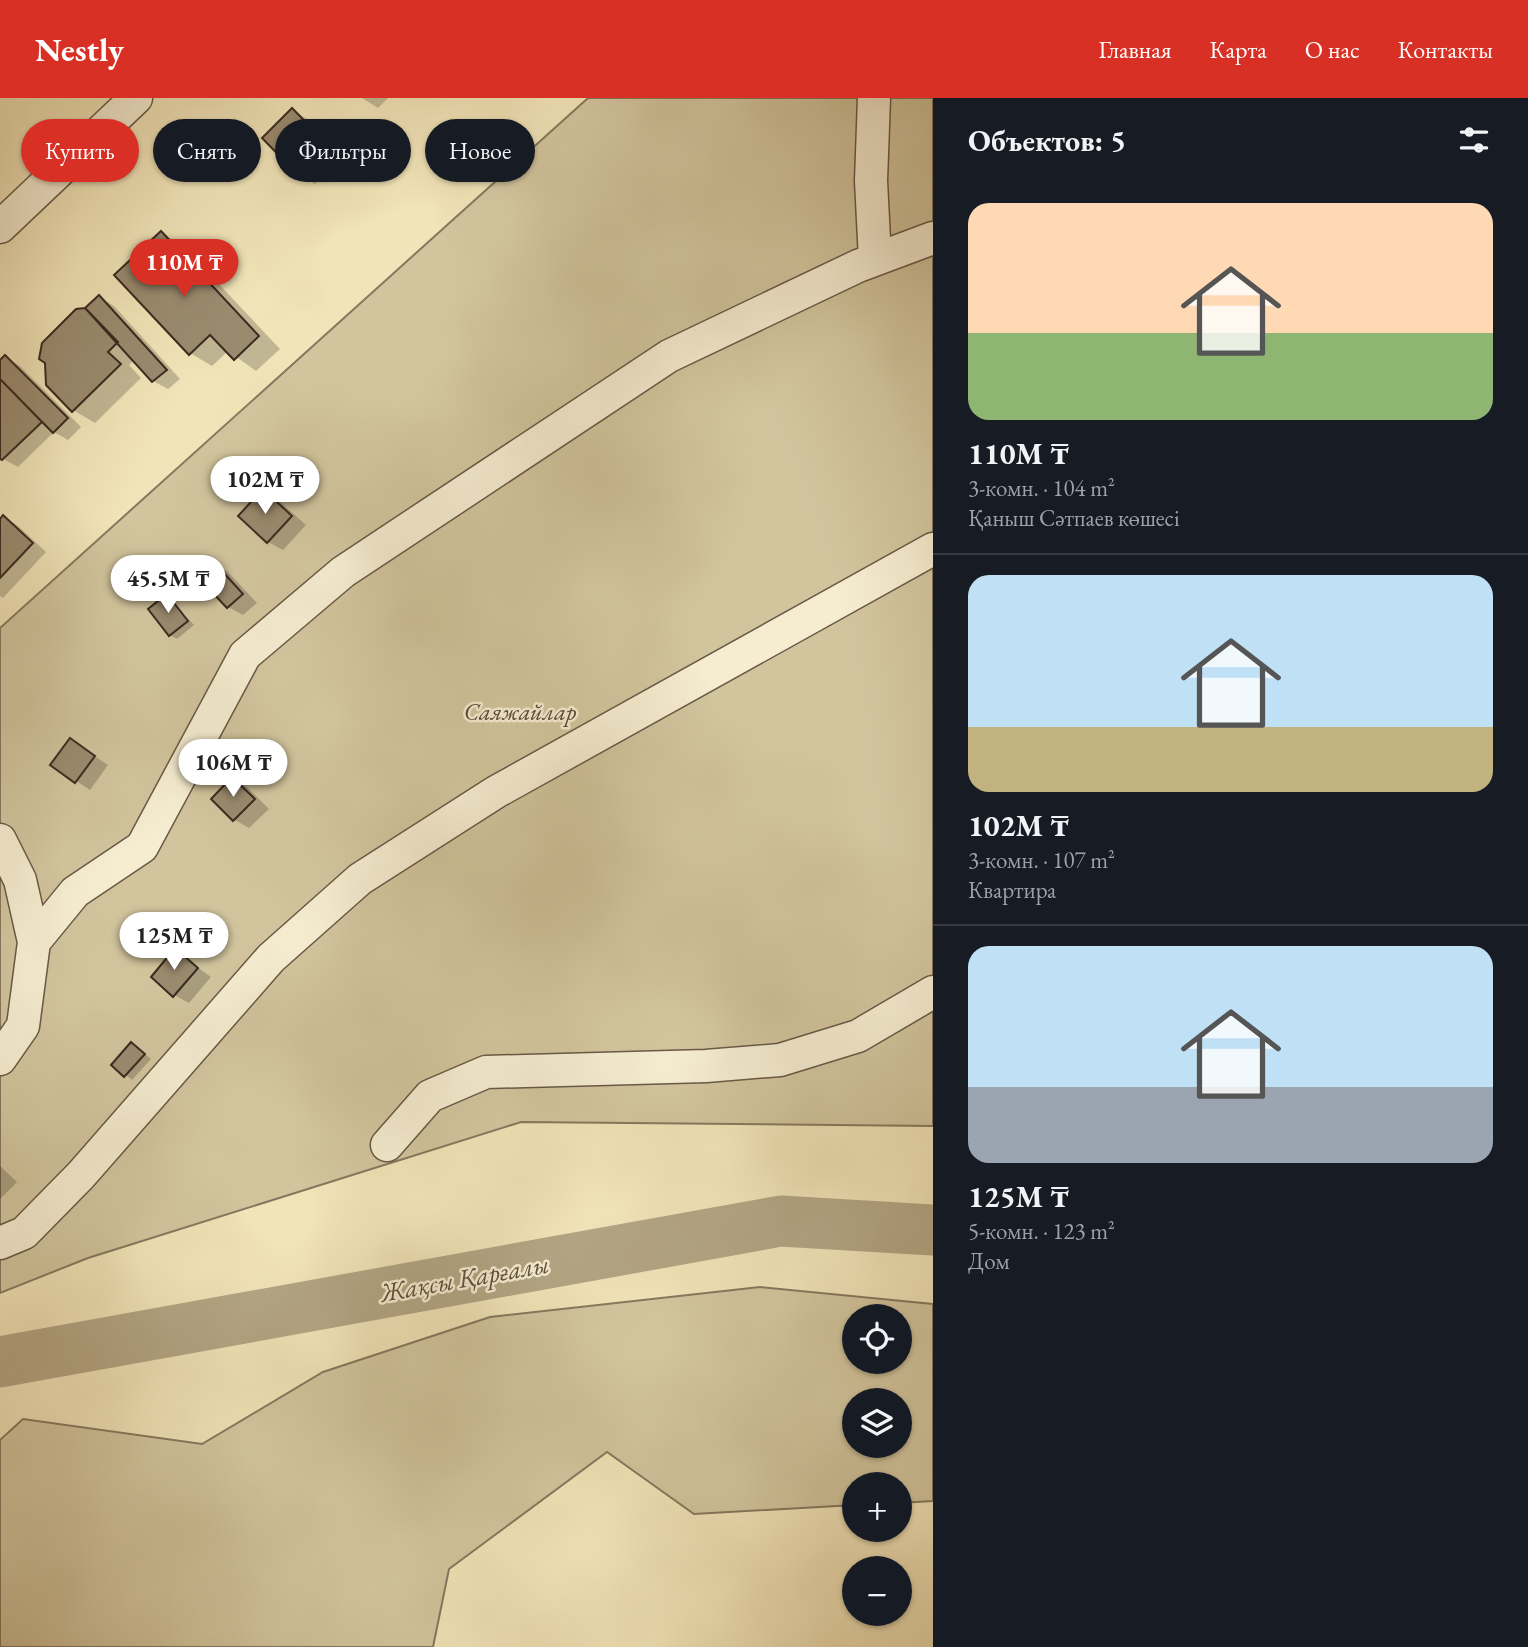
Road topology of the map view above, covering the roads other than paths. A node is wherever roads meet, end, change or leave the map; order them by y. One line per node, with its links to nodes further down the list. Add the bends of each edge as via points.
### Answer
1 (136, 98): 3 (street)
2 (874, 98): 5 (street, via 871,181)
3 (0, 227)
4 (933, 238): 5 (street)
5 (875, 259): 8 (street, via 669,356 343,572 245,654 142,846 75,892)
6 (933, 549): 12 (street, via 496,792 360,879 271,958 81,1175 24,1233)
7 (0, 840): 8 (street, via 20,880)
8 (34, 942): 10 (street, via 23,1026)
9 (933, 992): 11 (street, via 858,1035 779,1060 486,1072 430,1096)
10 (0, 1059)
11 (387, 1144)
12 (0, 1243)

